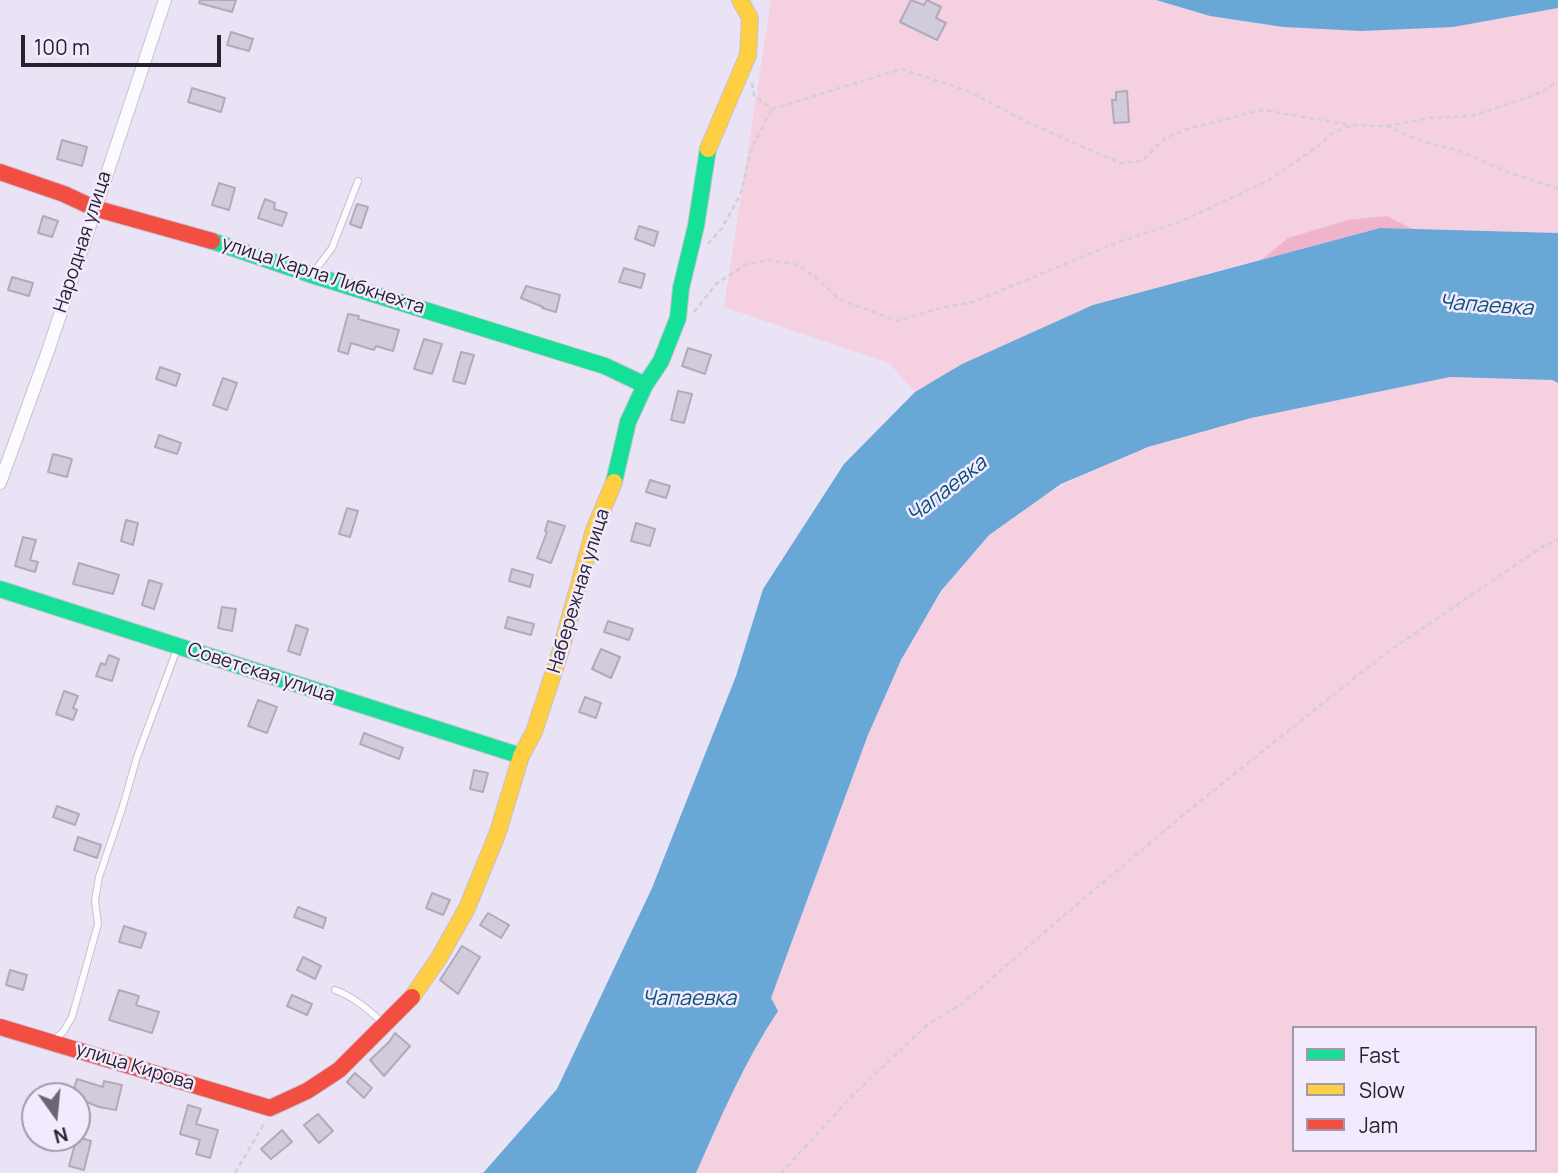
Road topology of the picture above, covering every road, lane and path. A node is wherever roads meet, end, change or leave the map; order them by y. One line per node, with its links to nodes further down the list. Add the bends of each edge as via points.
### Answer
1 (164, 0): 11 (street, Народная улица)
2 (740, 0): 14 (street, Набережная улица, via 750,18 748,55 707,152)
3 (752, 82): 5 (path, via 754,95)
4 (1558, 82): 7 (path, via 1535,95 1472,116)
5 (772, 109): 6 (path, via 901,69 968,90 1120,163 1142,160 1165,138 1190,128 1262,110); 12 (path, via 752,147 740,195)
6 (1352, 125): 7 (path); 14 (path, via 1331,134 1269,180 1182,221 973,302 897,321 839,299 798,265 769,260 745,265 717,283 695,311)
7 (1386, 126): 10 (path)
8 (0, 172): 11 (street, улица Карла Либкнехта)
9 (358, 181): 13 (lane, via 332,248)
10 (1558, 189)
11 (94, 208): 13 (street, улица Карла Либкнехта); 16 (street, Народная улица)
12 (708, 245)
13 (312, 275): 15 (street, улица Карла Либкнехта, via 605,366)
14 (678, 318): 15 (street, Набережная улица, via 661,361)
15 (645, 385): 20 (street, Набережная улица, via 628,422 615,481 594,530 551,679)
16 (0, 483)
17 (1558, 540): 27 (path, via 1386,653 1199,802 972,996 927,1025 849,1099)
18 (0, 589): 19 (street, Советская улица)
19 (178, 646): 20 (street, Советская улица); 24 (lane, via 99,877 98,924 72,1017)
20 (522, 757): 22 (street, Набережная улица, via 467,908 407,1004)
21 (335, 990): 22 (lane)
22 (385, 1025): 25 (street, Набережная улица, via 340,1070)
23 (0, 1027): 24 (street, улица Кирова)
24 (51, 1042): 25 (street, улица Кирова)
25 (270, 1108): 26 (path)
26 (235, 1173)
27 (781, 1173)

